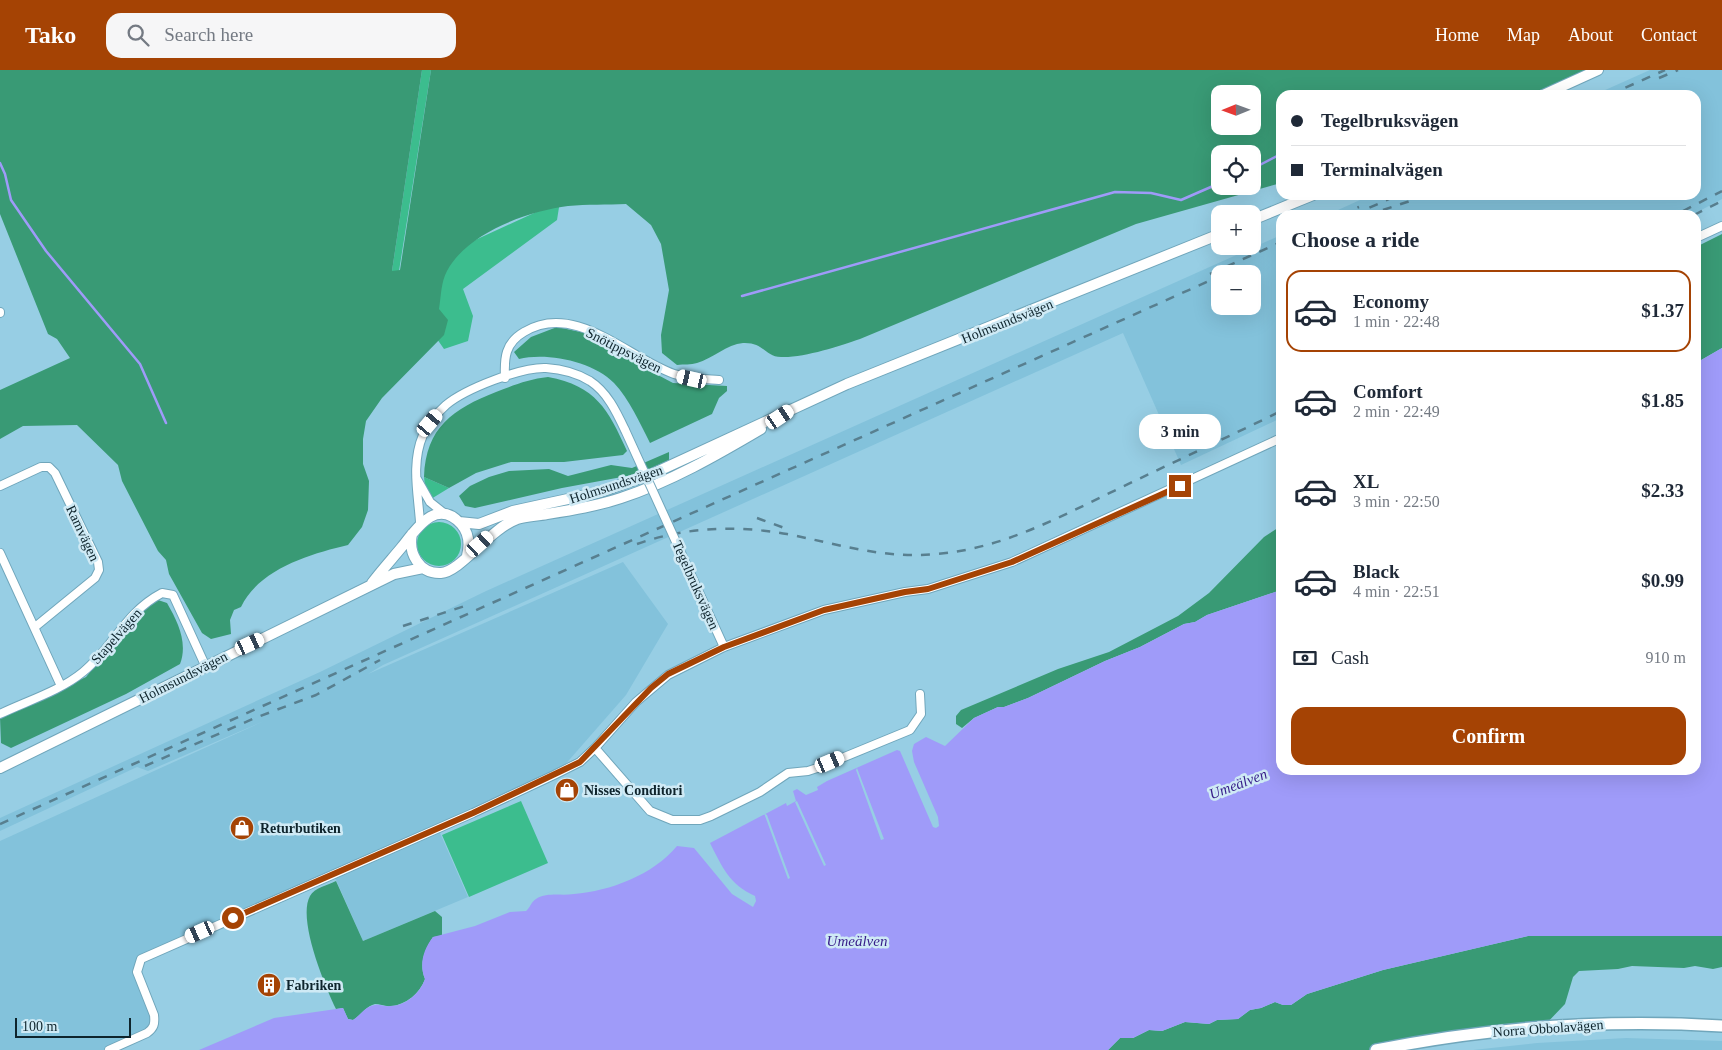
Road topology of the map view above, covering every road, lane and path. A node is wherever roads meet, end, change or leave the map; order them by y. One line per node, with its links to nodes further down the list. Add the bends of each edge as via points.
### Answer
1 (1598, 70): 2 (main road)
2 (1554, 90)
3 (1300, 200): 5 (main road)
4 (1276, 210): 6 (main road)
5 (1276, 210)
6 (1261, 216)
7 (1722, 226): 8 (street)
8 (1701, 236)
9 (1211, 238): 12 (main road, Holmsundsvägen)
10 (505, 378): 11 (street, Snötippsvägen, via 506,352 510,344 532,327 555,323 596,334 674,374 692,379); 14 (street, Tegelbruksvägen, via 458,397 439,412 419,446); 25 (street, Tegelbruksvägen, bridge, via 544,368 574,374 589,380 604,392 625,430)
11 (720, 380)
12 (793, 408): 18 (main road, Holmsundsvägen, via 652,474 592,494 514,511 478,524); 21 (main road, Holmsundsvägen, via 727,449 660,483 587,507 517,519 494,532)
13 (1276, 440): 25 (street, via 1012,562 928,589 824,610)
14 (416, 479): 16 (street, via 430,502); 17 (street, Tegelbruksvägen)
15 (0, 486): 24 (street, Ramvägen, via 41,467 49,467 55,473 98,562 95,578)
16 (447, 515): 17 (main road, via 434,515); 18 (main road)
17 (420, 522): 19 (main road, Holmsundsvägen)
18 (459, 522): 21 (main road, via 468,538)
19 (412, 534): 22 (main road, via 411,550); 23 (main road, Holmsundsvägen)
20 (0, 553): 24 (street)
21 (466, 556): 22 (main road, Holmsundsvägen, via 459,566 446,572)
22 (423, 568): 23 (main road, Holmsundsvägen, via 403,570)
23 (368, 588): 26 (main road, Holmsundsvägen)
24 (35, 627): 27 (street)
25 (724, 647): 30 (street, Tegelbruksvägen, via 668,674)
26 (205, 665): 27 (street, Stapelvägen, via 173,595 162,593 141,606 84,672); 31 (main road, Holmsundsvägen)
27 (61, 686): 29 (street, Stapelvägen)
28 (920, 694): 30 (street, via 920,714 910,730 814,769 788,773 760,792 700,820 672,820 650,812)
29 (0, 714)
30 (596, 748): 33 (street, Tegelbruksvägen, via 571,766 473,813 141,959 137,972 155,1023 147,1033)
31 (0, 768)
32 (1722, 1026): 34 (highway, Norra Obbolavägen, via 1641,1022 1544,1026 1473,1033)
33 (109, 1050)
34 (1376, 1050)

